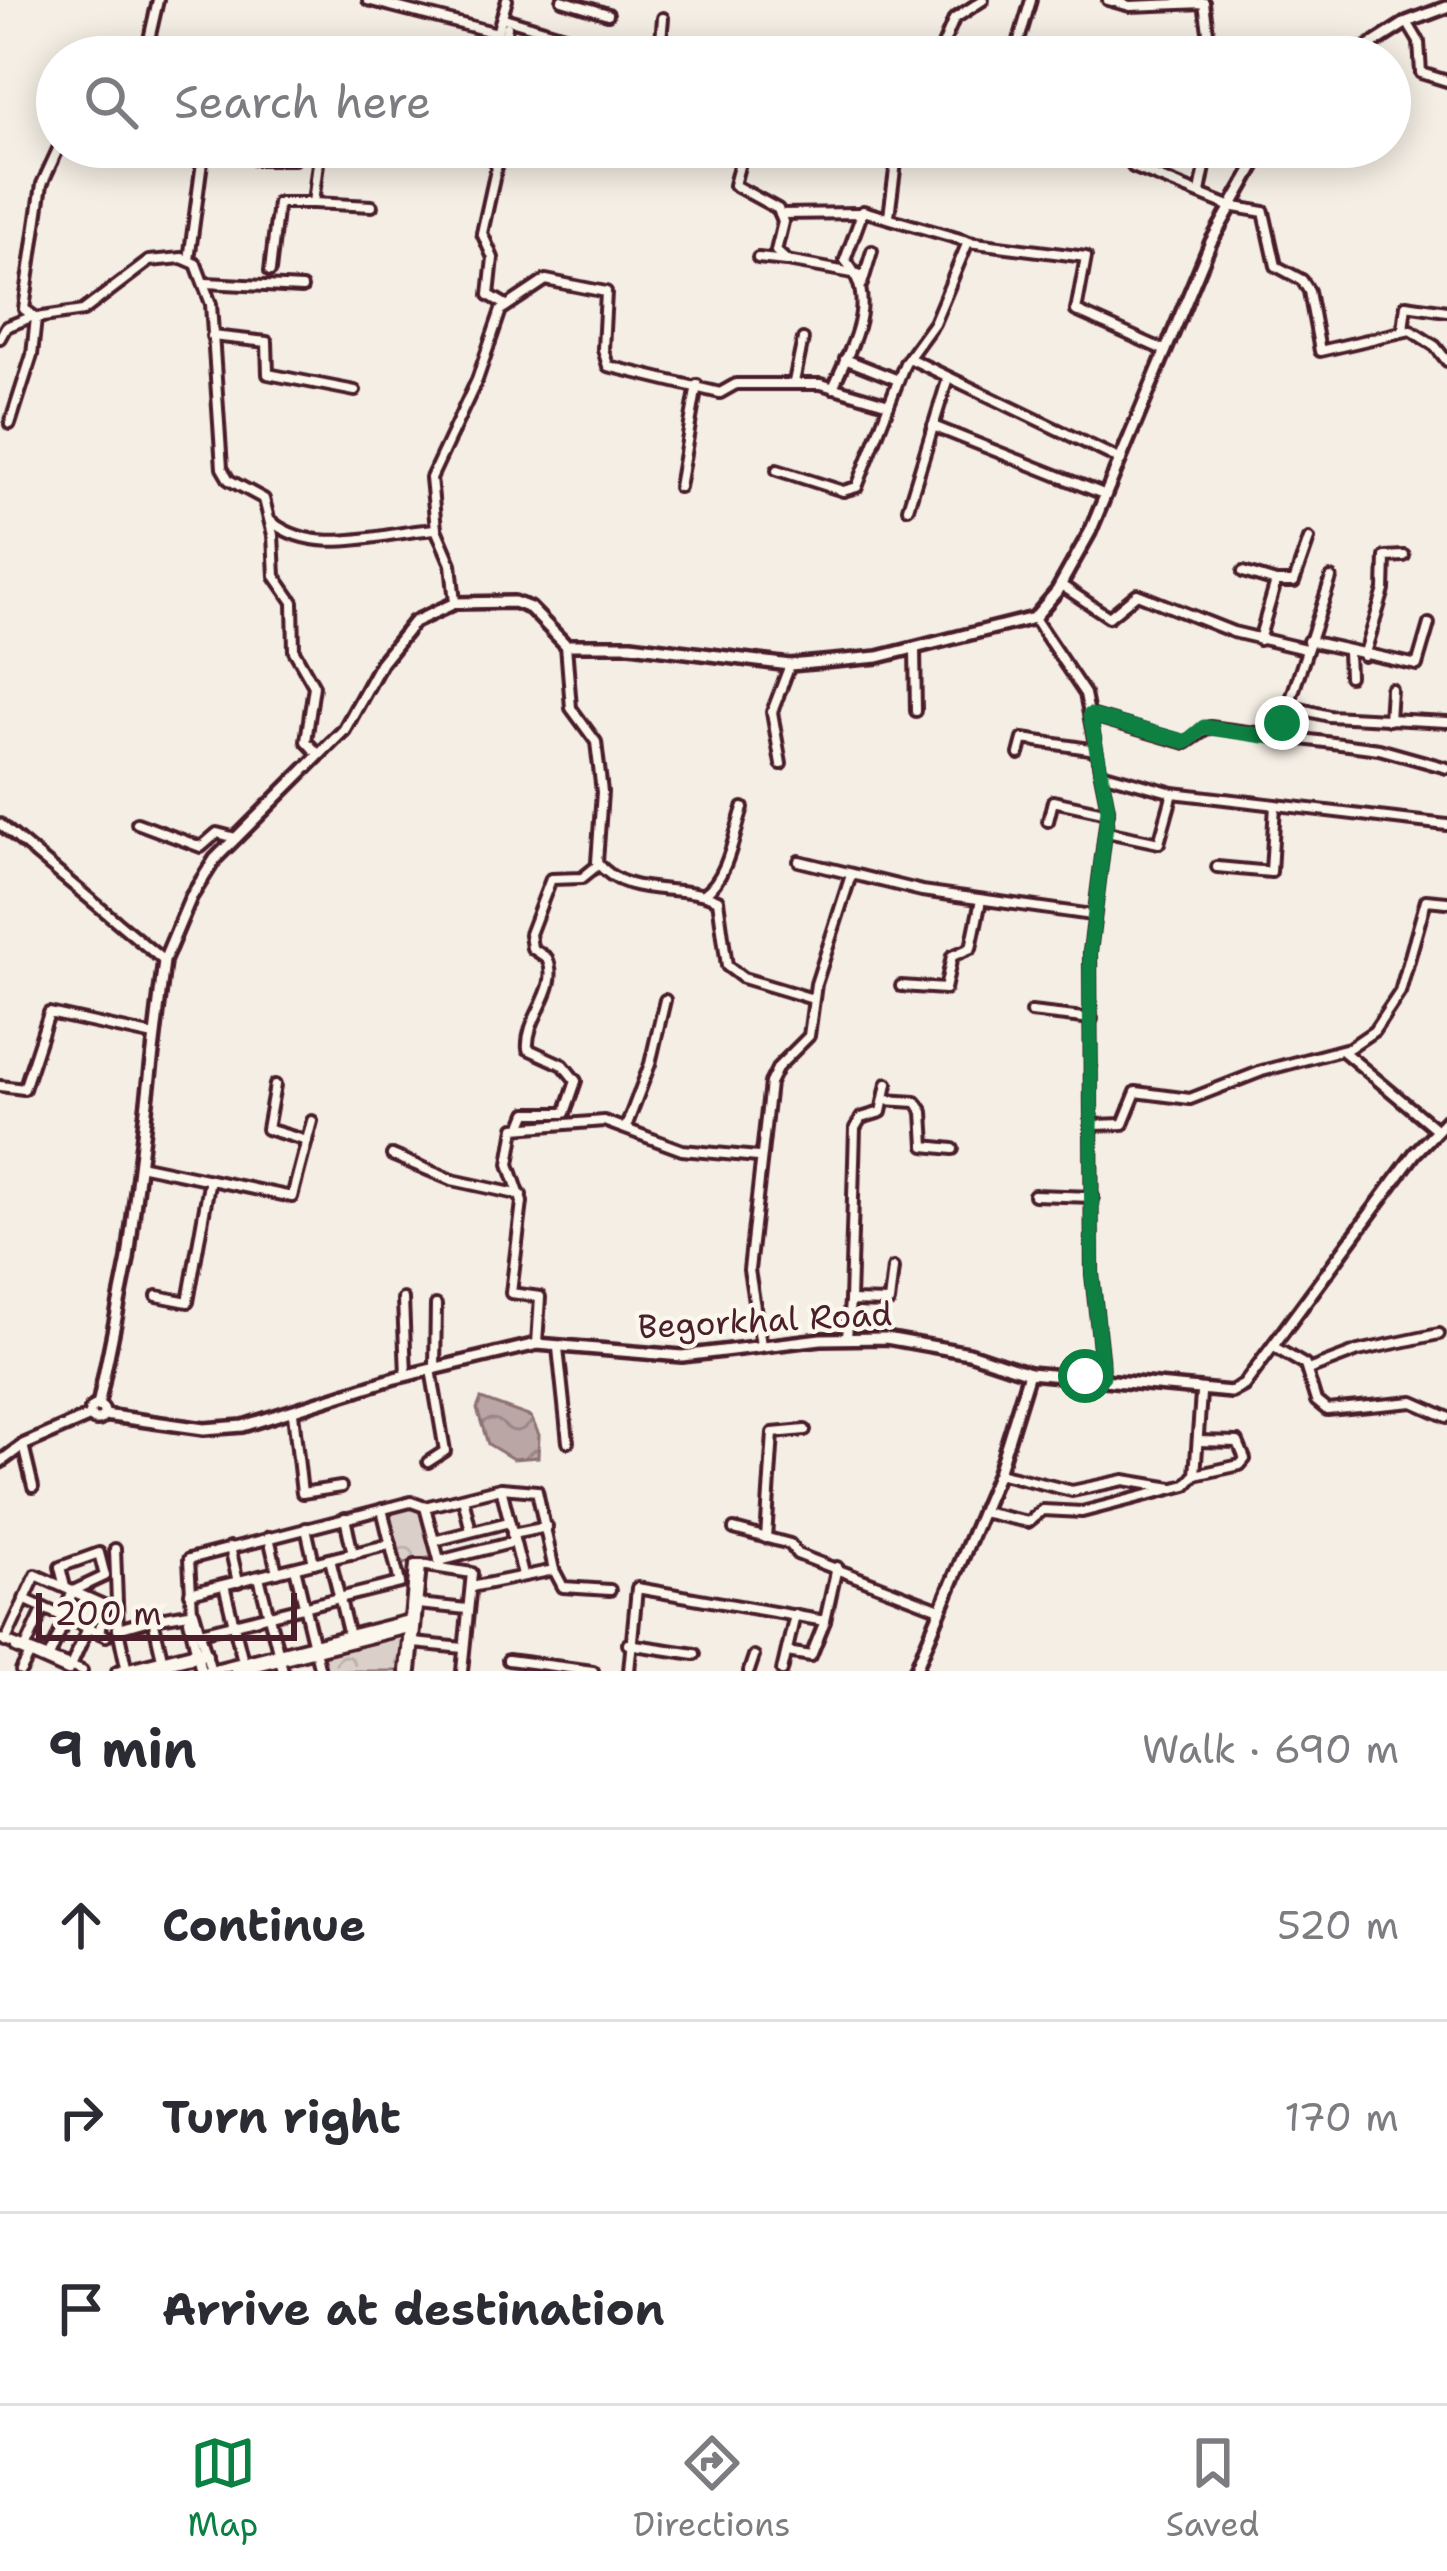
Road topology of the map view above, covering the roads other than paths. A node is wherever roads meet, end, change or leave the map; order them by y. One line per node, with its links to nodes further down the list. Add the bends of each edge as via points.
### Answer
1 (158, 0): 14 (street)
2 (368, 0): 12 (street, via 489,33)
3 (507, 0): 12 (street)
4 (562, 0): 10 (street)
5 (983, 0): 18 (street, via 954,19)
6 (1031, 0): 19 (street)
7 (1108, 0): 8 (street)
8 (1204, 2): 20 (street)
9 (1447, 7): 13 (street)
10 (608, 14)
11 (663, 18): 17 (street)
12 (506, 19): 15 (street); 16 (street)
13 (1408, 22): 21 (street); 22 (street, via 1421,73)
14 (150, 36)
15 (503, 36)
16 (561, 36)
17 (661, 36)
18 (947, 36)
19 (1020, 36)
20 (1209, 36)
21 (1386, 36)
22 (1447, 81)
23 (49, 168): 50 (street, via 22,295)
24 (202, 168): 42 (street)
25 (317, 168): 33 (street)
26 (496, 168): 48 (street, via 482,232 493,258 489,295)
27 (738, 168): 37 (street, via 734,185)
28 (896, 168): 38 (street)
29 (1136, 168): 32 (street)
30 (1205, 168): 32 (street)
31 (1252, 168): 35 (street)
32 (1200, 192): 35 (street)
33 (313, 203): 34 (street); 44 (street, via 278,203)
34 (372, 206)
35 (1229, 206): 51 (street, via 1268,217 1276,266 1309,292 1320,351); 55 (street)
36 (861, 213): 37 (street); 38 (street); 45 (street, via 845,260)
37 (780, 214): 43 (street, via 776,251)
38 (890, 216): 39 (street)
39 (968, 242): 55 (street, via 1086,257 1076,311); 56 (street, via 934,323)
40 (872, 250): 45 (street)
41 (758, 258): 43 (street)
42 (189, 260): 46 (street); 50 (street, via 149,261 83,311)
43 (787, 261): 45 (street)
44 (270, 272)
45 (861, 279): 57 (street, via 864,301)
46 (206, 283): 47 (street); 52 (street)
47 (302, 288)
48 (506, 304): 62 (street, via 549,279 604,291 605,363); 74 (street, via 431,478)
49 (1447, 311): 51 (street, via 1406,305)
50 (33, 318): 53 (street, via 6,327); 66 (street, via 32,355)
51 (1403, 330): 58 (street)
52 (212, 336): 64 (street, via 267,342 268,374); 73 (street, via 222,468 264,499)
53 (0, 338)
54 (802, 339): 61 (street)
55 (1166, 351): 68 (street)
56 (909, 358): 59 (street); 60 (street)
57 (845, 359): 60 (street); 63 (street)
58 (1447, 361)
59 (948, 378): 67 (street); 68 (street)
60 (898, 380): 65 (street)
61 (794, 382): 62 (street, via 736,384 724,394); 63 (street)
62 (697, 385): 70 (street)
63 (833, 388): 65 (street)
64 (355, 391)
65 (889, 404): 69 (street, via 853,491)
66 (10, 424)
67 (933, 426): 71 (street); 72 (street)
68 (1122, 460): 71 (street)
69 (777, 470)
70 (679, 487)
71 (1107, 495): 80 (street)
72 (908, 508)
73 (271, 521): 74 (street, via 289,536 330,541); 101 (street, via 275,576 293,602 294,651 314,686 305,736)
74 (436, 529): 81 (street)
75 (1309, 539): 79 (street, via 1294,581)
76 (1404, 556): 89 (street, via 1384,556 1384,590)
77 (1243, 572): 79 (street)
78 (1331, 578): 86 (street)
79 (1276, 581): 84 (street)
80 (1061, 585): 82 (street); 84 (street, via 1105,616 1137,594)
81 (455, 603): 85 (street, via 523,604); 101 (street, via 400,636 351,720)
82 (1034, 618): 87 (street); 95 (street, via 1081,685)
83 (1429, 624): 89 (street, via 1417,665)
84 (1259, 640): 86 (street)
85 (566, 645): 90 (street); 116 (street, via 573,715 596,742)
86 (1306, 645): 88 (street); 93 (street)
87 (915, 649): 90 (street); 94 (street)
88 (1348, 652): 89 (street); 91 (street)
89 (1364, 656)
90 (790, 665): 102 (street, via 772,712)
91 (1348, 676)
92 (1391, 689): 96 (street)
93 (1289, 706): 96 (street); 98 (street)
94 (916, 711)
95 (1090, 715): 98 (street, via 1186,742 1204,727); 99 (street)
96 (1389, 720): 97 (street)
97 (1447, 722)
98 (1278, 738): 103 (street, via 1379,749)
99 (1096, 750): 100 (street, via 1023,739); 104 (street)
100 (1019, 754)
101 (319, 755): 114 (street)
102 (781, 764)
103 (1447, 768)
104 (1101, 773): 105 (street); 108 (street)
105 (1173, 793): 106 (street); 113 (street, via 1159,843)
106 (1276, 805): 112 (street); 117 (street, via 1271,872)
107 (742, 808): 119 (street, via 720,873)
108 (1108, 813): 109 (street, via 1053,801); 113 (street)
109 (1048, 821)
110 (136, 823): 114 (street, via 201,847 220,832)
111 (0, 824): 123 (street)
112 (1447, 825)
113 (1107, 832): 122 (street)
114 (236, 838): 123 (street, via 191,897)
115 (799, 861): 118 (street)
116 (598, 865): 119 (street, via 649,889); 137 (street, via 582,878 551,879 530,934 552,981 528,1028 528,1049 563,1065 576,1081 565,1113 527,1113)
117 (1216, 867)
118 (851, 875): 120 (street); 125 (street)
119 (703, 895): 125 (street, via 718,900 723,913 727,965 743,978)
120 (981, 900): 122 (street); 124 (street, via 973,943 952,956 945,989)
121 (1447, 902): 130 (street, via 1426,900 1400,992 1374,1031)
122 (1092, 915): 128 (street)
123 (164, 962): 129 (street)
124 (901, 986)
125 (813, 999): 144 (street, via 807,1041 773,1073)
126 (665, 1000): 139 (street)
127 (1030, 1012): 128 (street)
128 (1091, 1019): 138 (street)
129 (154, 1036): 133 (street, via 50,1013 25,1089); 145 (street)
130 (1343, 1051): 138 (street, via 1190,1099 1136,1092 1123,1124); 140 (street)
131 (887, 1084): 134 (street)
132 (275, 1085): 141 (street, via 267,1129)
133 (0, 1086)
134 (884, 1100): 142 (street, via 916,1102 925,1146); 153 (street, via 881,1112 855,1128)
135 (1447, 1120): 140 (street)
136 (312, 1121): 141 (street)
137 (523, 1123): 139 (street); 147 (street, via 508,1157)
138 (1095, 1125): 149 (street)
139 (626, 1127): 144 (street, via 682,1150)
140 (1436, 1129): 159 (street)
141 (307, 1141): 146 (street, via 292,1197)
142 (952, 1149)
143 (392, 1155): 147 (street, via 452,1180)
144 (758, 1157): 158 (street, via 749,1291)
145 (139, 1166): 146 (street); 167 (street)
146 (209, 1184): 151 (street, via 188,1302)
147 (521, 1195): 157 (street, via 511,1293 540,1297)
148 (1034, 1195): 149 (street)
149 (1094, 1198): 165 (street)
150 (893, 1268): 153 (street, via 889,1302)
151 (157, 1297)
152 (403, 1299): 164 (street)
153 (850, 1300): 156 (street)
154 (436, 1305): 161 (street)
155 (1439, 1334): 162 (street)
156 (847, 1337): 158 (street, Begorkhal Road); 163 (street, Begorkhal Road, via 925,1343)
157 (538, 1344): 160 (street, Begorkhal Road); 161 (street, Begorkhal Road)
158 (760, 1345): 160 (street, Begorkhal Road, via 701,1356)
159 (1274, 1347): 162 (street); 166 (street, via 1239,1390)
160 (558, 1348): 172 (street)
161 (433, 1368): 164 (street, Begorkhal Road); 175 (street, via 445,1450)
162 (1308, 1370): 169 (street, via 1316,1401 1327,1410 1413,1402)
163 (1029, 1373): 165 (street, Begorkhal Road); 176 (street)
164 (406, 1375): 168 (street, Begorkhal Road)
165 (1103, 1376): 166 (street, Begorkhal Road)
166 (1201, 1394): 171 (street)
167 (101, 1410): 168 (street, Begorkhal Road, via 204,1430); 173 (street, Begorkhal Road, via 97,1420 90,1416)
168 (293, 1413): 179 (street, via 302,1493)
169 (1447, 1417)
170 (805, 1430): 194 (street, via 773,1433)
171 (1198, 1441): 177 (street); 177 (street, via 1238,1442 1245,1459)
172 (568, 1442)
173 (22, 1445): 174 (street, Begorkhal Road); 178 (street)
174 (0, 1462)
175 (428, 1462)
176 (998, 1473): 181 (street, via 1072,1491 1124,1480); 185 (street)
177 (1195, 1475): 181 (street)
178 (33, 1487)
179 (341, 1487)
180 (501, 1488): 182 (street); 187 (street); 188 (street, via 537,1491)
181 (1176, 1489): 185 (street, via 1082,1512 1040,1511 1028,1522)
182 (463, 1498): 183 (street); 191 (street)
183 (425, 1507): 184 (street); 195 (street)
184 (382, 1509): 186 (street); 196 (street)
185 (981, 1511): 223 (street)
186 (345, 1518): 189 (street); 199 (street)
187 (509, 1522): 191 (street); 193 (street)
188 (547, 1526): 193 (street); 207 (street)
189 (306, 1528): 192 (street); 201 (street)
190 (734, 1529): 194 (street)
191 (471, 1531): 195 (street)
192 (269, 1537): 197 (street); 208 (street)
193 (513, 1538): 202 (street); 209 (street)
194 (766, 1538): 204 (street)
195 (434, 1540): 202 (street)
196 (391, 1544): 199 (street); 206 (street)
197 (230, 1547): 211 (street); 216 (street, via 186,1561)
198 (115, 1549): 233 (street)
199 (353, 1554): 200 (street)
200 (330, 1559): 201 (street); 217 (street)
201 (314, 1563): 205 (street)
202 (440, 1564): 203 (street); 213 (street, via 470,1570)
203 (418, 1565): 206 (street); 219 (street); 230 (street)
204 (837, 1567): 223 (street); 229 (street)
205 (295, 1568): 208 (street); 220 (street)
206 (397, 1570): 217 (street, via 400,1582)
207 (554, 1570): 209 (street); 215 (street, via 563,1586)
208 (278, 1572): 210 (street)
209 (523, 1575): 213 (street)
210 (259, 1577): 211 (street); 225 (street)
211 (238, 1582): 212 (street)
212 (224, 1586): 216 (street); 231 (street)
213 (471, 1587): 222 (street)
214 (69, 1589): 214 (street, via 60,1568 98,1552 105,1576); 218 (street, via 35,1575); 227 (street); 232 (street, via 108,1608 103,1634)
215 (610, 1589)
216 (190, 1593): 224 (street)
217 (340, 1598): 220 (street); 235 (street)
218 (24, 1599): 221 (street); 236 (street)
219 (418, 1604): 222 (street); 230 (street)
220 (304, 1606): 225 (street); 239 (street)
221 (44, 1608): 227 (street); 241 (street)
222 (467, 1609): 240 (street)
223 (940, 1609): 264 (street)
224 (191, 1612): 228 (street); 234 (street); 242 (street)
225 (269, 1615): 231 (street); 245 (street)
226 (795, 1615): 229 (street); 238 (street, via 637,1588); 243 (street)
227 (64, 1617): 232 (street); 246 (street)
228 (153, 1619): 233 (street); 249 (street)
229 (825, 1622): 243 (street, via 812,1656)
230 (413, 1623): 235 (street); 237 (street); 239 (street); 258 (street)
231 (234, 1624): 234 (street); 250 (street)
232 (88, 1628): 251 (street)
233 (118, 1629): 252 (street)
234 (201, 1632): 242 (street)
235 (349, 1636): 239 (street)
236 (5, 1641): 241 (street)
237 (414, 1643): 240 (street); 258 (street)
238 (628, 1644): 244 (street); 261 (street)
239 (315, 1648): 245 (street); 257 (street)
240 (464, 1648): 259 (street)
241 (28, 1651): 246 (street); 251 (street); 253 (street)
242 (201, 1652): 249 (street); 255 (street)
243 (787, 1652): 263 (street)
244 (695, 1654)
245 (279, 1656): 250 (street); 256 (street)
246 (49, 1657): 251 (street)
247 (754, 1657): 262 (street)
248 (508, 1660): 260 (street)
249 (163, 1665): 252 (street)
250 (242, 1668): 255 (street)
251 (68, 1670): 254 (street)
252 (127, 1670)
253 (21, 1671)
254 (82, 1671)
255 (207, 1671)
256 (283, 1671)
257 (320, 1671)
258 (408, 1671)
259 (462, 1671)
260 (593, 1671)
261 (629, 1671)
262 (749, 1671)
263 (782, 1671)
264 (915, 1671)

